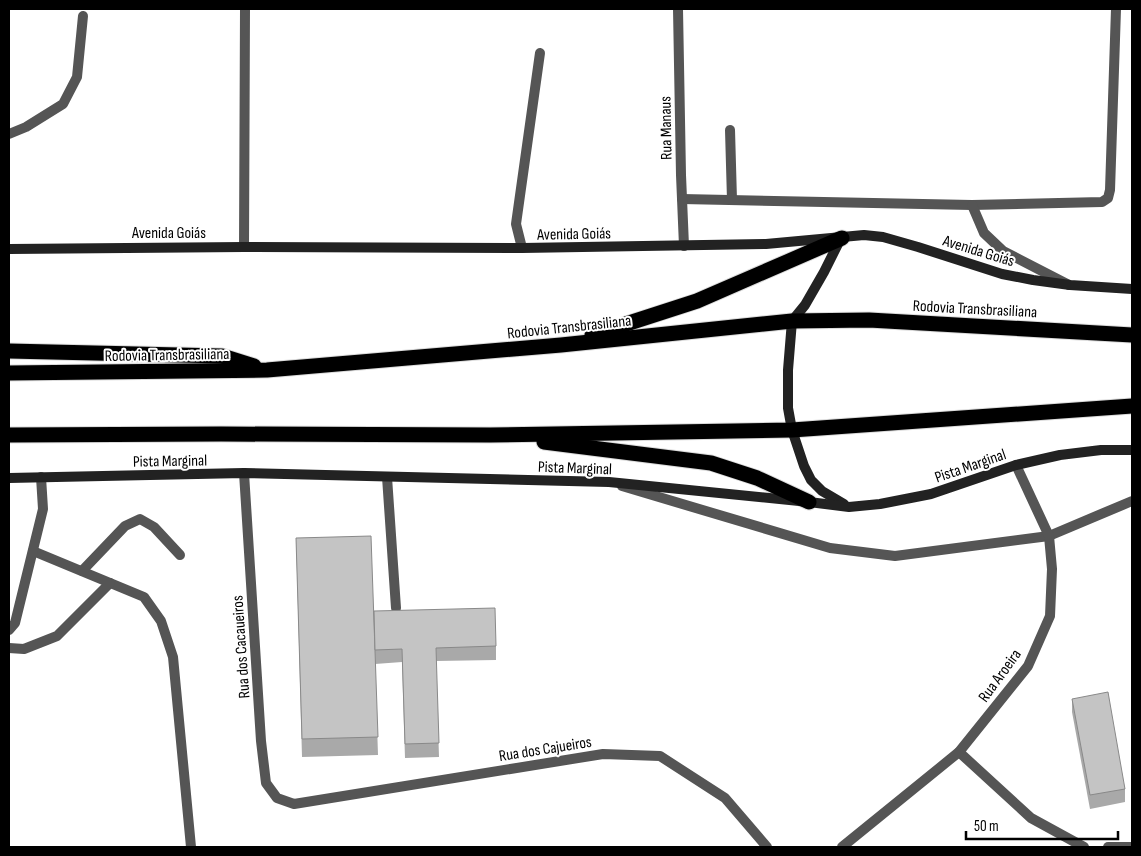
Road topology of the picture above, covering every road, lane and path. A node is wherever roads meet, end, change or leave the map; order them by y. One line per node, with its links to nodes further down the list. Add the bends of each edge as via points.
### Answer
1 (245, 9): 13 (street)
2 (678, 9): 8 (street, Rua Manaus)
3 (1116, 9): 10 (street, via 1108,198 1102,202)
4 (83, 16): 7 (street, via 78,77 64,104)
5 (540, 53): 14 (street, via 516,224)
6 (730, 130): 9 (street)
7 (9, 134)
8 (682, 199): 9 (street); 12 (street, Rua Manaus)
9 (732, 200): 10 (street)
10 (972, 205): 16 (street, via 984,233 1004,251)
11 (842, 238): 12 (main road, Avenida Goiás); 16 (main road, Avenida Goiás, via 883,237 1002,274); 18 (main road, via 805,305); 20 (highway, via 698,301)
12 (684, 246): 14 (main road, Avenida Goiás)
13 (244, 247): 14 (main road, Avenida Goiás); 15 (main road, Avenida Goiás)
14 (522, 248)
15 (9, 249)
16 (1070, 285): 17 (main road, Avenida Goiás)
17 (1132, 288)
18 (792, 321): 19 (highway, Rodovia Transbrasiliana, via 869,320); 20 (highway, Rodovia Transbrasiliana); 25 (main road, via 788,370 788,408)
19 (1132, 335)
20 (561, 345): 22 (highway, Rodovia Transbrasiliana)
21 (9, 351): 22 (highway, via 222,356)
22 (267, 370): 23 (highway, Rodovia Transbrasiliana)
23 (9, 373)
24 (1132, 406): 25 (highway)
25 (792, 430): 27 (highway); 37 (main road, via 811,480)
26 (9, 434): 27 (highway)
27 (490, 435): 36 (highway, via 711,463 757,478)
28 (1132, 450): 29 (main road, Pista Marginal, via 1060,455)
29 (1016, 465): 37 (main road, Pista Marginal, via 931,494); 38 (street, Rua Aroeira)
30 (244, 473): 31 (main road, Pista Marginal); 32 (main road, Pista Marginal); 47 (street, Rua dos Cacaueiros, via 266,782 277,798)
31 (41, 477): 33 (main road, Pista Marginal); 39 (street, via 43,509)
32 (387, 477): 34 (main road, Pista Marginal); 43 (street)
33 (9, 478)
34 (609, 482): 36 (main road, Pista Marginal); 38 (street, via 830,548 895,556)
35 (1132, 501): 38 (street)
36 (809, 502): 37 (main road, Pista Marginal)
37 (849, 507)
38 (1048, 536): 46 (street, Rua Aroeira, via 1052,569 1050,616 1028,666)
39 (33, 551): 41 (street); 44 (street, via 15,623)
40 (180, 555): 41 (street, via 154,527 140,520 124,526)
41 (82, 571): 42 (street)
42 (110, 583): 45 (street, via 57,636 24,649); 48 (street, via 144,597 161,621 173,657)
43 (396, 608)
44 (9, 630)
45 (9, 648)
46 (959, 752): 50 (street, Rua Aroeira); 51 (street, via 1031,818)
47 (294, 804): 49 (street, Rua dos Cajueiros, via 603,754 660,756 725,798)
48 (191, 847)
49 (767, 847)
50 (842, 847)
51 (1084, 847)
52 (1108, 847): 53 (street)
53 (1132, 847)

